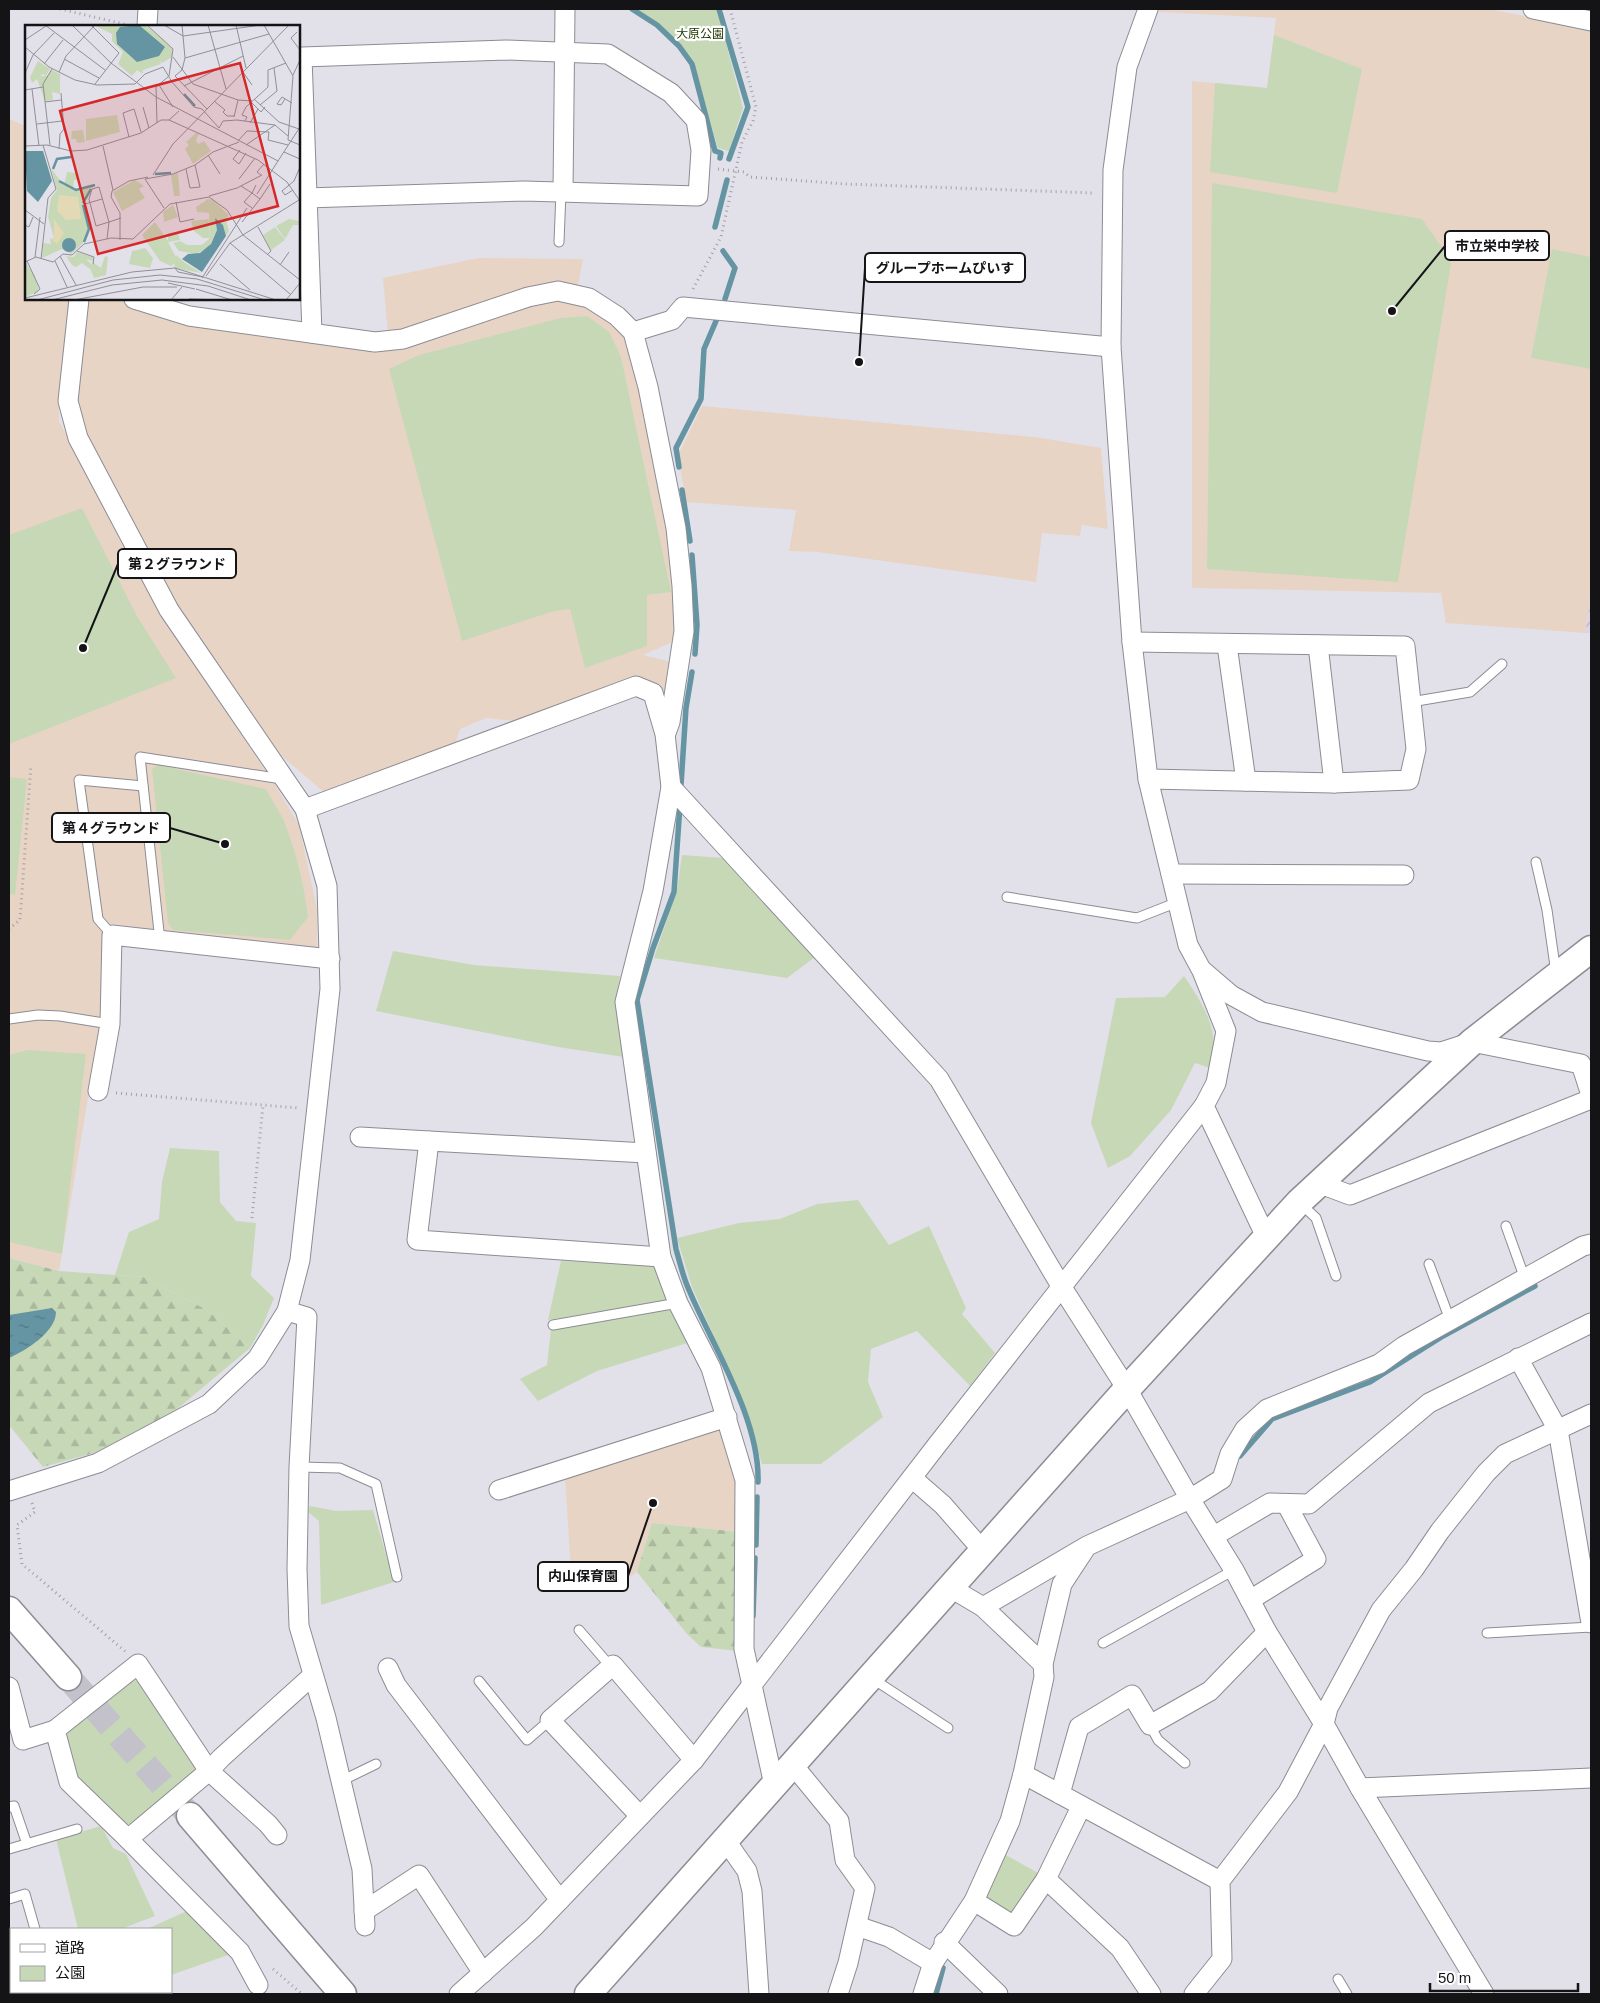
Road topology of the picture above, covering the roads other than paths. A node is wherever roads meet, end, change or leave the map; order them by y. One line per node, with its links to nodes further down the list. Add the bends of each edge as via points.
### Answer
1 (148, 9): 6 (street)
2 (565, 9): 7 (street)
3 (1148, 9): 16 (street, via 1127,67 1114,170)
4 (1534, 9): 5 (street)
5 (1591, 21)
6 (147, 25)
7 (565, 53): 8 (street, via 506,50); 9 (street); 9 (street, via 608,54 671,93 696,120 701,150 698,196)
8 (300, 56): 10 (street)
9 (562, 192): 10 (street); 11 (lane)
10 (302, 196): 15 (street)
11 (559, 242)
12 (79, 300): 24 (street, via 68,400 78,438 169,610)
13 (137, 300): 15 (street, via 189,316)
14 (633, 332): 15 (street, via 617,316 589,298 558,291 528,297 403,339 375,342); 16 (street, via 672,320 683,307); 22 (street, via 648,387 671,503 682,586 684,631 681,659)
15 (312, 333)
16 (1111, 347): 17 (street)
17 (1132, 642): 18 (street); 23 (street)
18 (1227, 645): 19 (street); 25 (street)
19 (1318, 645): 21 (street, via 1405,646); 26 (street)
20 (1502, 664): 21 (lane, via 1470,692)
21 (1411, 702): 26 (street, via 1416,749 1410,780)
22 (665, 734): 28 (street); 29 (street, via 654,693 636,686)
23 (1148, 778): 25 (street); 31 (street)
24 (285, 779): 27 (lane, via 140,757); 29 (street)
25 (1246, 781): 26 (street)
26 (1334, 783)
27 (143, 786): 35 (lane, via 79,780 98,919); 36 (lane)
28 (671, 787): 50 (street, via 653,892 625,1002); 60 (street, via 939,1079)
29 (305, 809): 38 (street, via 327,886)
30 (1536, 862): 40 (lane, via 1547,910)
31 (1171, 874): 32 (street); 34 (street)
32 (1404, 875)
33 (1007, 898): 34 (lane, via 1136,918)
34 (1178, 902): 39 (street, via 1188,945)
35 (112, 935): 36 (street); 42 (street)
36 (160, 941): 38 (street)
37 (1591, 949): 40 (street)
38 (330, 959): 62 (street, via 330,989 300,1260)
39 (1202, 970): 43 (street, via 1231,995 1262,1012 1428,1051 1441,1052); 47 (street, via 1226,1031 1216,1084)
40 (1556, 976): 43 (street)
41 (9, 1019): 42 (lane, via 60,1016)
42 (110, 1024): 44 (street)
43 (1472, 1042): 45 (street, via 1581,1064); 51 (street)
44 (98, 1092)
45 (1591, 1095)
46 (1591, 1099): 51 (street, via 1350,1194)
47 (1204, 1106): 54 (street); 60 (street)
48 (360, 1137): 49 (street)
49 (429, 1141): 50 (street); 56 (street, via 417,1240)
50 (646, 1153): 56 (street)
51 (1318, 1183): 52 (street)
52 (1299, 1202): 54 (street); 58 (lane, via 1316,1218)
53 (1506, 1226): 59 (lane)
54 (1266, 1236): 67 (street)
55 (1591, 1244): 59 (street)
56 (661, 1257): 61 (street)
57 (1429, 1264): 63 (lane)
58 (1336, 1276)
59 (1526, 1280): 63 (street)
60 (1061, 1286): 67 (street); 72 (street)
61 (678, 1303): 65 (lane); 69 (street, via 711,1368)
62 (287, 1311): 71 (street, via 307,1317); 73 (street, via 257,1359 209,1404 98,1463)
63 (1450, 1320): 75 (street, via 1379,1364 1267,1409 1245,1429 1230,1454 1222,1479)
64 (1591, 1322): 66 (street)
65 (553, 1325)
66 (1518, 1358): 70 (street); 76 (street, via 1429,1403 1309,1504)
67 (1127, 1389): 75 (street); 79 (street)
68 (1591, 1414): 70 (street)
69 (727, 1417): 74 (street); 98 (street, via 745,1480 744,1649)
70 (1558, 1430): 86 (street); 102 (street, via 1505,1454 1440,1530 1381,1610 1328,1708)
71 (299, 1467): 81 (lane, via 340,1468 376,1484); 94 (street, via 299,1626)
72 (912, 1478): 79 (street, via 943,1505); 98 (street)
73 (9, 1490)
74 (499, 1490)
75 (1190, 1499): 77 (street); 78 (street)
76 (1287, 1505): 77 (street, via 1270,1503); 83 (street, via 1316,1559)
77 (1214, 1536): 80 (street)
78 (1087, 1546): 84 (street); 91 (street, via 1062,1584)
79 (984, 1552): 82 (street)
80 (1234, 1570): 83 (street); 90 (lane)
81 (398, 1577)
82 (951, 1588): 84 (street); 96 (street)
83 (1250, 1600): 88 (street)
84 (983, 1607): 91 (street)
85 (9, 1610): 95 (street)
86 (1591, 1625): 89 (lane)
87 (579, 1630): 92 (lane)
88 (1267, 1632): 101 (street, via 1210,1691); 102 (street)
89 (1487, 1633)
90 (1103, 1643)
91 (1043, 1664): 110 (street, via 1044,1677)
92 (611, 1667): 100 (street); 105 (street, via 613,1665)
93 (388, 1668): 129 (street, via 396,1685)
94 (312, 1676): 109 (street); 112 (street)
95 (68, 1677)
96 (871, 1678): 103 (lane); 108 (street)
97 (479, 1681): 100 (lane, via 527,1740)
98 (752, 1682): 105 (street); 113 (street)
99 (9, 1687): 104 (street, via 23,1740)
100 (550, 1720): 119 (street)
101 (1150, 1724): 106 (lane, via 1158,1740); 115 (street, via 1132,1695 1079,1727)
102 (1324, 1724): 114 (street); 127 (street, via 1288,1792)
103 (948, 1728)
104 (55, 1730): 109 (street, via 138,1664); 122 (street, via 69,1782)
105 (694, 1760): 119 (street)
106 (1184, 1763)
107 (376, 1764): 112 (lane)
108 (793, 1765): 113 (street); 131 (street, via 839,1821 845,1860 865,1888)
109 (209, 1771): 121 (street); 122 (street)
110 (1023, 1774): 115 (street); 130 (street, via 1010,1821)
111 (1591, 1778): 114 (street)
112 (341, 1781): 135 (street, via 362,1869 365,1918 419,1875)
113 (774, 1785): 123 (street)
114 (1360, 1788): 148 (street)
115 (1060, 1794): 117 (street)
116 (9, 1807): 124 (lane, via 14,1806)
117 (1082, 1807): 126 (street); 127 (street)
118 (190, 1816): 139 (street)
119 (640, 1816): 129 (street)
120 (77, 1828): 124 (lane)
121 (278, 1835)
122 (128, 1838): 137 (street, via 240,1952)
123 (726, 1841): 140 (street); 141 (street, via 747,1871 752,1891)
124 (27, 1844): 125 (lane)
125 (9, 1850)
126 (1046, 1879): 130 (street, via 1014,1926); 145 (street, via 1120,1948)
127 (1220, 1881): 146 (street, via 1222,1959)
128 (9, 1899): 132 (lane, via 25,1894)
129 (560, 1900): 135 (street)
130 (974, 1901): 133 (street)
131 (857, 1926): 134 (street, via 889,1937); 142 (street)
132 (36, 1928)
133 (944, 1942): 134 (street); 144 (street)
134 (933, 1963): 143 (street)
135 (483, 1973): 138 (street)
136 (1338, 1978): 147 (lane)
137 (258, 1985)
138 (465, 1993)
139 (343, 1994)
140 (588, 1994)
141 (759, 1994)
142 (838, 1994)
143 (923, 1994)
144 (998, 1994)
145 (1151, 1994)
146 (1194, 1994)
147 (1347, 1994)
148 (1484, 1994)

